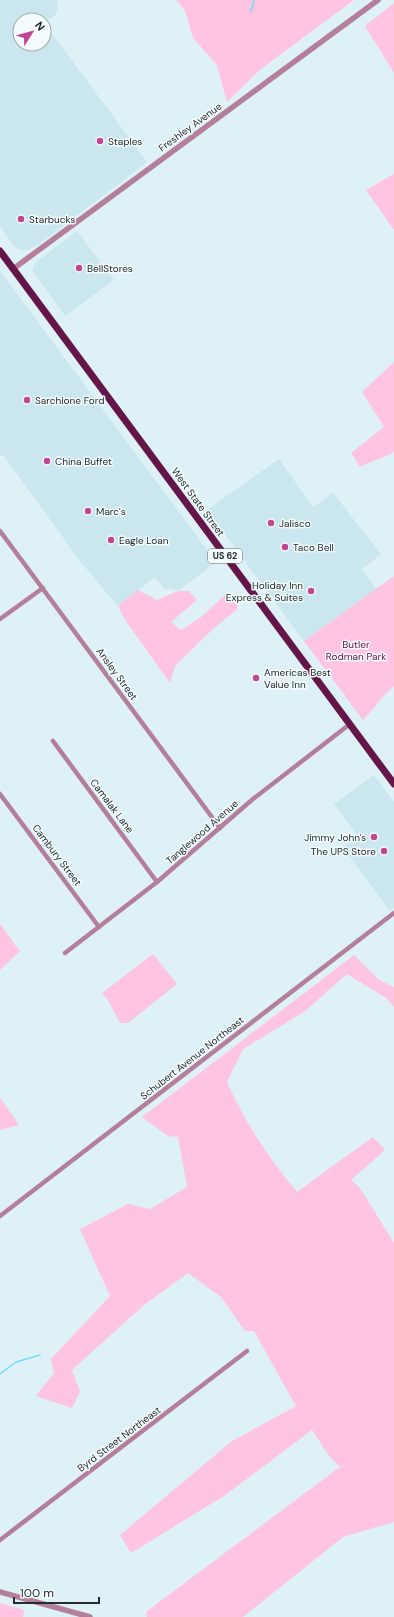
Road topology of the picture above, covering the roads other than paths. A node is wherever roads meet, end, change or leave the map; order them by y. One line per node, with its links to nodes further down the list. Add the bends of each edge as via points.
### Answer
1 (378, 0): 3 (street, Freshley Avenue)
2 (0, 251): 3 (highway, West State Street / US 62)
3 (14, 269): 7 (highway, West State Street / US 62)
4 (0, 531): 5 (street, Ansley Street)
5 (43, 588): 6 (street); 11 (street, Ansley Street)
6 (0, 619)
7 (350, 724): 9 (highway, West State Street / US 62); 11 (street, Tanglewood Avenue, via 253,799)
8 (53, 741): 12 (street, Camalak Lane)
9 (394, 784)
10 (0, 794): 14 (street, Cambury Street)
11 (220, 828): 12 (street, Tanglewood Avenue)
12 (157, 882): 14 (street, Tanglewood Avenue)
13 (394, 913): 16 (street, Schubert Avenue Northeast)
14 (99, 927): 15 (street, Tanglewood Avenue)
15 (65, 953)
16 (0, 1216)
17 (247, 1351): 18 (street, Byrd Street Northeast)
18 (0, 1540)
19 (0, 1592): 20 (street)
20 (90, 1617)

